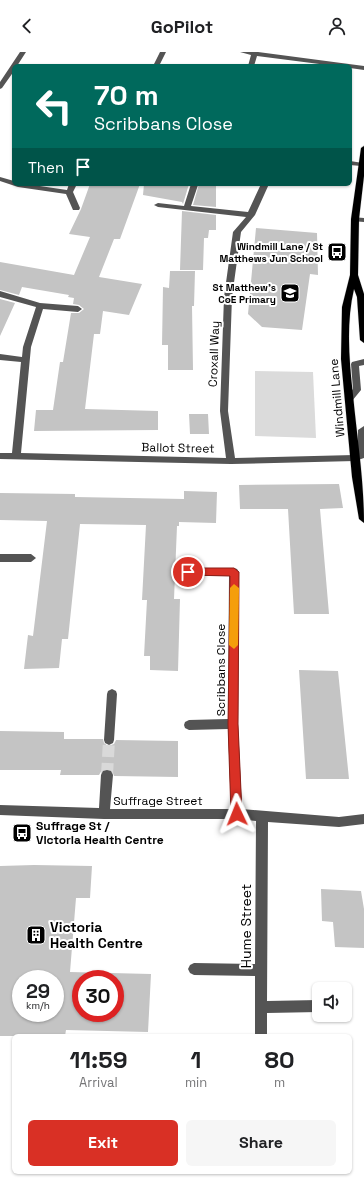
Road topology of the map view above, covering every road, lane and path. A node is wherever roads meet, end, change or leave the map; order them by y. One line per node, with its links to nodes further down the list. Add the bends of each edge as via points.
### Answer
1 (23, 52): 5 (street)
2 (163, 52): 6 (street)
3 (243, 52): 4 (street)
4 (254, 53): 7 (street); 8 (street)
5 (15, 64)
6 (157, 64)
7 (251, 64)
8 (334, 64)
9 (352, 66): 10 (street)
10 (364, 68)
11 (12, 69): 12 (street)
12 (0, 87)
13 (364, 148): 15 (main road, Windmill Lane)
14 (352, 163): 15 (street)
15 (361, 164): 27 (main road, Windmill Lane)
16 (0, 179): 17 (street)
17 (12, 183)
18 (25, 186): 22 (street)
19 (72, 186): 22 (street)
20 (194, 186): 25 (street)
21 (264, 186): 26 (street, Croxall Way)
22 (69, 192): 24 (street)
23 (158, 205): 25 (street)
24 (76, 208)
25 (187, 208): 26 (street)
26 (251, 215): 43 (street, Croxall Way, via 237,232 228,297 224,411)
27 (355, 219): 28 (street); 29 (main road, Windmill Lane)
28 (364, 220)
29 (354, 276): 33 (main road, Windmill Lane, via 361,297); 35 (main road, Windmill Lane, via 346,307)
30 (0, 294): 31 (street)
31 (40, 306): 32 (street); 36 (street, via 27,348)
32 (78, 308)
33 (364, 340)
34 (0, 357): 36 (street)
35 (345, 358): 37 (street); 38 (main road, Windmill Lane)
36 (26, 360): 41 (street)
37 (364, 361): 38 (street, via 355,364 356,390)
38 (349, 399): 42 (main road, Windmill Lane)
39 (364, 429): 42 (street, via 363,455)
40 (0, 456): 41 (street, Ballot Street)
41 (16, 457): 43 (street, Ballot Street)
42 (355, 458): 43 (street, Ballot Street); 44 (street, Ballot Street); 45 (main road, Windmill Lane)
43 (231, 461)
44 (364, 462)
45 (364, 519)
46 (0, 558): 47 (street)
47 (31, 558)
48 (188, 572): 50 (street, Scribbans Close, via 234,572)
49 (112, 694): 52 (street)
50 (233, 724): 51 (street); 56 (street, Scribbans Close)
51 (189, 725)
52 (109, 740)
53 (107, 776): 55 (street)
54 (0, 810): 55 (street, Suffrage Street)
55 (104, 814): 56 (street, Suffrage Street)
56 (237, 814): 57 (street, Suffrage Street)
57 (262, 816): 58 (street, Suffrage Street, via 339,822); 60 (street, Hume Street)
58 (364, 819)
59 (194, 969): 60 (street)
60 (261, 970): 62 (street, Hume Street)
61 (312, 1006): 62 (street)
62 (261, 1007): 63 (street, Hume Street)
63 (261, 1034)

